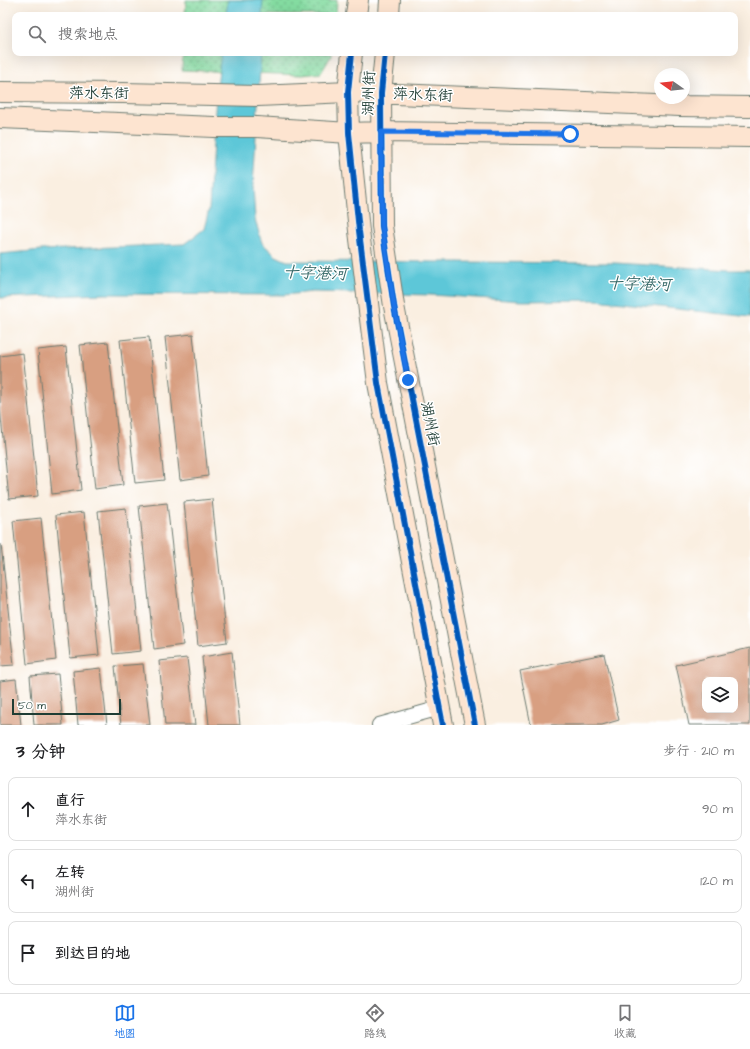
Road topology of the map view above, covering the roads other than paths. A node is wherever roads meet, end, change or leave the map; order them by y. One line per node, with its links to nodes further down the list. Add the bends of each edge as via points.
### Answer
1 (358, 0): 3 (main road)
2 (390, 0): 4 (main road)
3 (356, 12)
4 (389, 12)
5 (352, 56): 8 (main road, 湖州街)
6 (385, 56): 9 (main road, 湖州街)
7 (0, 92): 8 (main road, 萍水东街, via 258,96)
8 (348, 92): 9 (main road, 萍水东街); 13 (main road, 湖州街)
9 (381, 93): 10 (main road, 萍水东街); 12 (main road, 湖州街)
10 (750, 107)
11 (0, 118): 13 (main road, 萍水东街, via 257,127)
12 (381, 132): 13 (main road, 萍水东街); 14 (main road, 萍水东街); 17 (main road, 湖州街, via 382,226 394,306)
13 (349, 133): 15 (main road, 湖州街, via 378,383)
14 (750, 136)
15 (442, 716): 16 (street)
16 (379, 725)
17 (475, 725)

